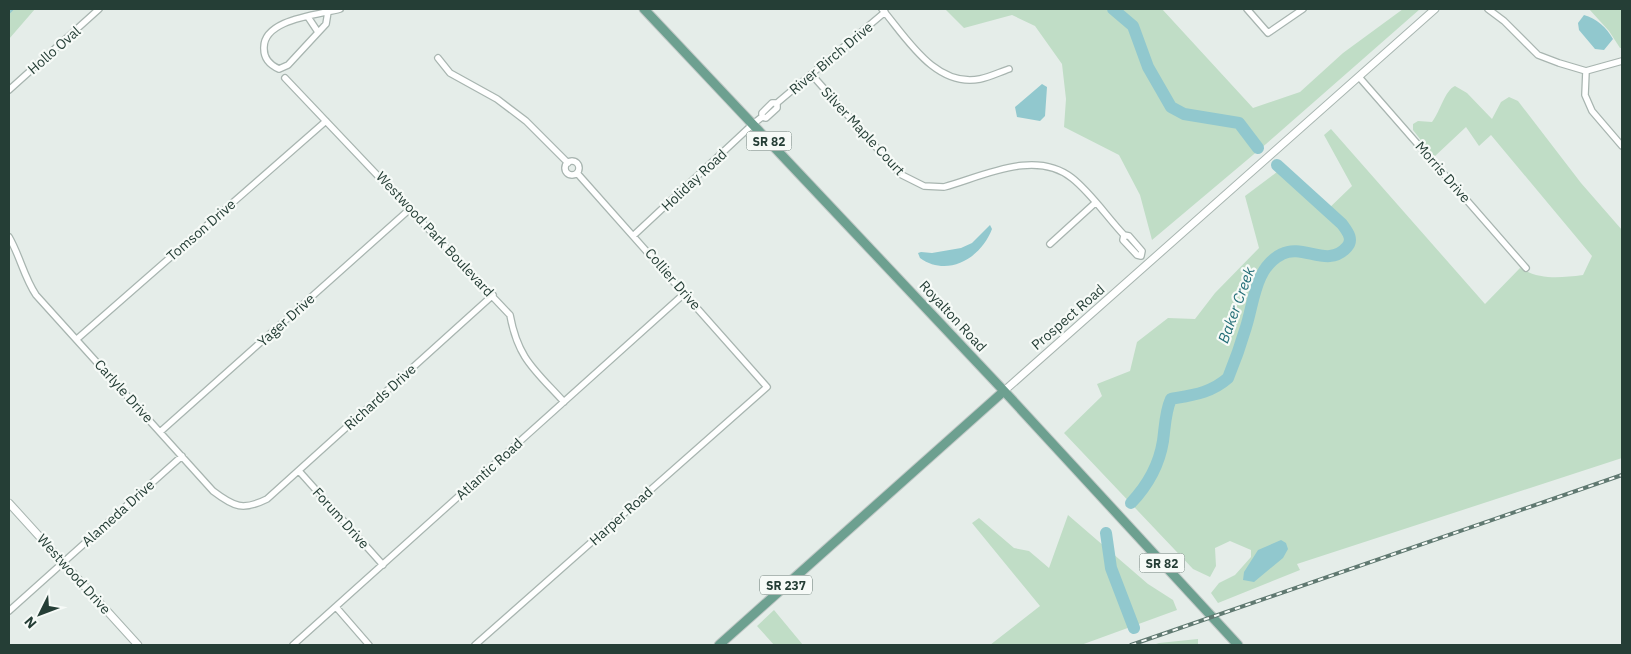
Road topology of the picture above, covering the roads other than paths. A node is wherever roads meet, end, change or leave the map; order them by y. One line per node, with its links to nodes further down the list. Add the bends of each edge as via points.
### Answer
1 (99, 9): 19 (street, Hollo Oval)
2 (340, 9): 9 (street)
3 (644, 9): 21 (main road, Royalton Road / SR 82)
4 (1247, 9): 5 (street, via 1268,33)
5 (1303, 9)
6 (1435, 9): 17 (street, Prospect Road)
7 (1488, 9): 15 (street, via 1538,55)
8 (883, 11): 14 (street, via 926,60 945,74 974,80); 16 (street, River Birch Drive)
9 (328, 12): 10 (street); 11 (street, via 326,24)
10 (308, 17): 11 (street); 11 (street, via 270,30 265,37 265,57 279,69 288,65)
11 (318, 32)
12 (438, 58): 23 (street, Collier Drive, via 450,73 497,99 521,117)
13 (1622, 61): 15 (street)
14 (1009, 69)
15 (1586, 71): 22 (street, via 1585,95 1592,111)
16 (812, 75): 21 (street, River Birch Drive, via 777,103 777,108 766,118 762,117); 25 (street, Silver Maple Court, via 890,164 915,183 944,187 1020,166 1041,165 1055,168 1072,178)
17 (1359, 77): 30 (street, Prospect Road); 31 (street, Morris Drive)
18 (285, 78): 20 (street, Westwood Park Boulevard)
19 (9, 90)
20 (326, 121): 26 (street, Westwood Park Boulevard); 34 (street, Tomson Drive)
21 (753, 124): 27 (street, Holiday Road); 36 (main road, Royalton Road / SR 82)
22 (1622, 146)
23 (568, 163): 24 (street, Collier Drive, via 567,172); 24 (street, Collier Drive, via 578,164)
24 (577, 173): 27 (street, Collier Drive)
25 (1095, 203): 29 (street); 30 (street, Silver Maple Court)
26 (411, 208): 33 (street, Westwood Park Boulevard); 38 (street, Yager Drive)
27 (634, 235): 32 (street, Collier Drive)
28 (9, 237): 34 (street, Carlyle Drive, via 18,253 26,281)
29 (1050, 244)
30 (1148, 264): 36 (street, Prospect Road)
31 (1526, 268)
32 (685, 293): 35 (street, Collier Drive); 37 (street, Atlantic Road)
33 (493, 295): 37 (street, Westwood Park Boulevard, via 510,315 523,357); 40 (street, Richards Drive)
34 (77, 339): 38 (street, Carlyle Drive)
35 (767, 387): 50 (street, Harper Road)
36 (1004, 391): 51 (main road, Prospect Road / SR 237); 52 (main road, Royalton Road / SR 82)
37 (564, 402): 44 (street, Atlantic Road)
38 (160, 432): 39 (street, Carlyle Drive)
39 (182, 456): 41 (street, Carlyle Drive, via 213,491 232,505 252,506); 43 (street, Alameda Drive)
40 (299, 470): 41 (street, Richards Drive); 44 (street, Forum Drive)
41 (267, 499)
42 (9, 502): 43 (street, Westwood Drive)
43 (64, 562): 46 (street, Alameda Drive); 47 (street, Westwood Drive)
44 (383, 565): 45 (street, Atlantic Road)
45 (336, 607): 48 (street, Atlantic Road); 49 (street)
46 (9, 610)
47 (138, 645)
48 (293, 645)
49 (369, 645)
50 (475, 645)
51 (719, 645)
52 (1238, 645)

